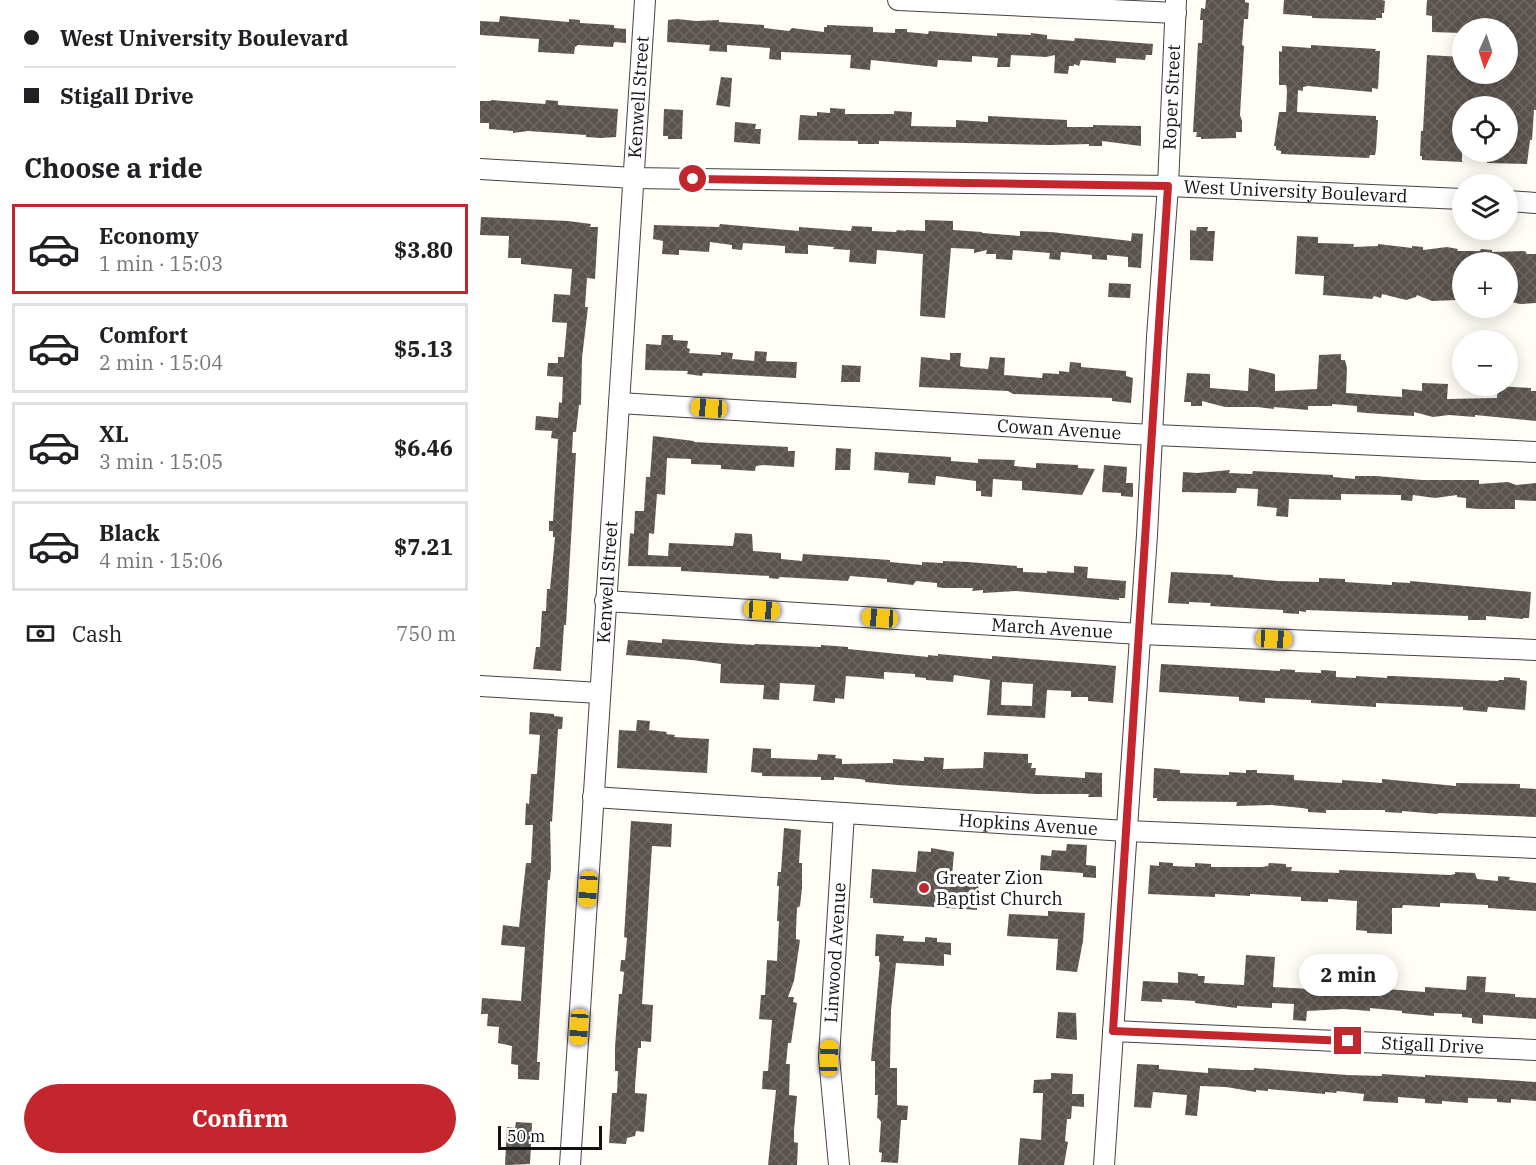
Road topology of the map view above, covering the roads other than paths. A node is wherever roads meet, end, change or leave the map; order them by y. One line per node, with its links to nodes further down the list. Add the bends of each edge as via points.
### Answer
1 (645, 0): 5 (street, Kenwell Street)
2 (898, 0): 3 (street)
3 (1176, 7): 6 (street, Roper Street)
4 (480, 169): 5 (street, West University Boulevard)
5 (634, 178): 6 (street, West University Boulevard); 10 (street, Kenwell Street)
6 (1168, 186): 7 (street, West University Boulevard); 11 (street, Roper Street)
7 (1452, 199)
8 (1518, 202): 9 (street)
9 (1536, 203)
10 (619, 403): 11 (street, Cowan Avenue); 13 (street, Kenwell Street)
11 (1151, 435): 12 (street, Cowan Avenue); 14 (street, Roper Street)
12 (1536, 452)
13 (605, 601): 14 (street, March Avenue); 17 (street, Kenwell Street)
14 (1140, 634): 15 (street, March Avenue); 20 (street, Roper Street)
15 (1536, 650)
16 (480, 686): 17 (street)
17 (600, 693): 18 (street, Kenwell Street)
18 (593, 797): 19 (street, Hopkins Avenue); 24 (street, Kenwell Street)
19 (844, 813): 20 (street, Hopkins Avenue); 25 (street, Linwood Avenue, via 829,1047)
20 (1126, 831): 21 (street, Hopkins Avenue); 22 (street, Roper Street)
21 (1536, 848)
22 (1113, 1031): 23 (street, Stigall Drive); 26 (street, Roper Street)
23 (1536, 1050)
24 (570, 1165)
25 (839, 1165)
26 (1104, 1165)

